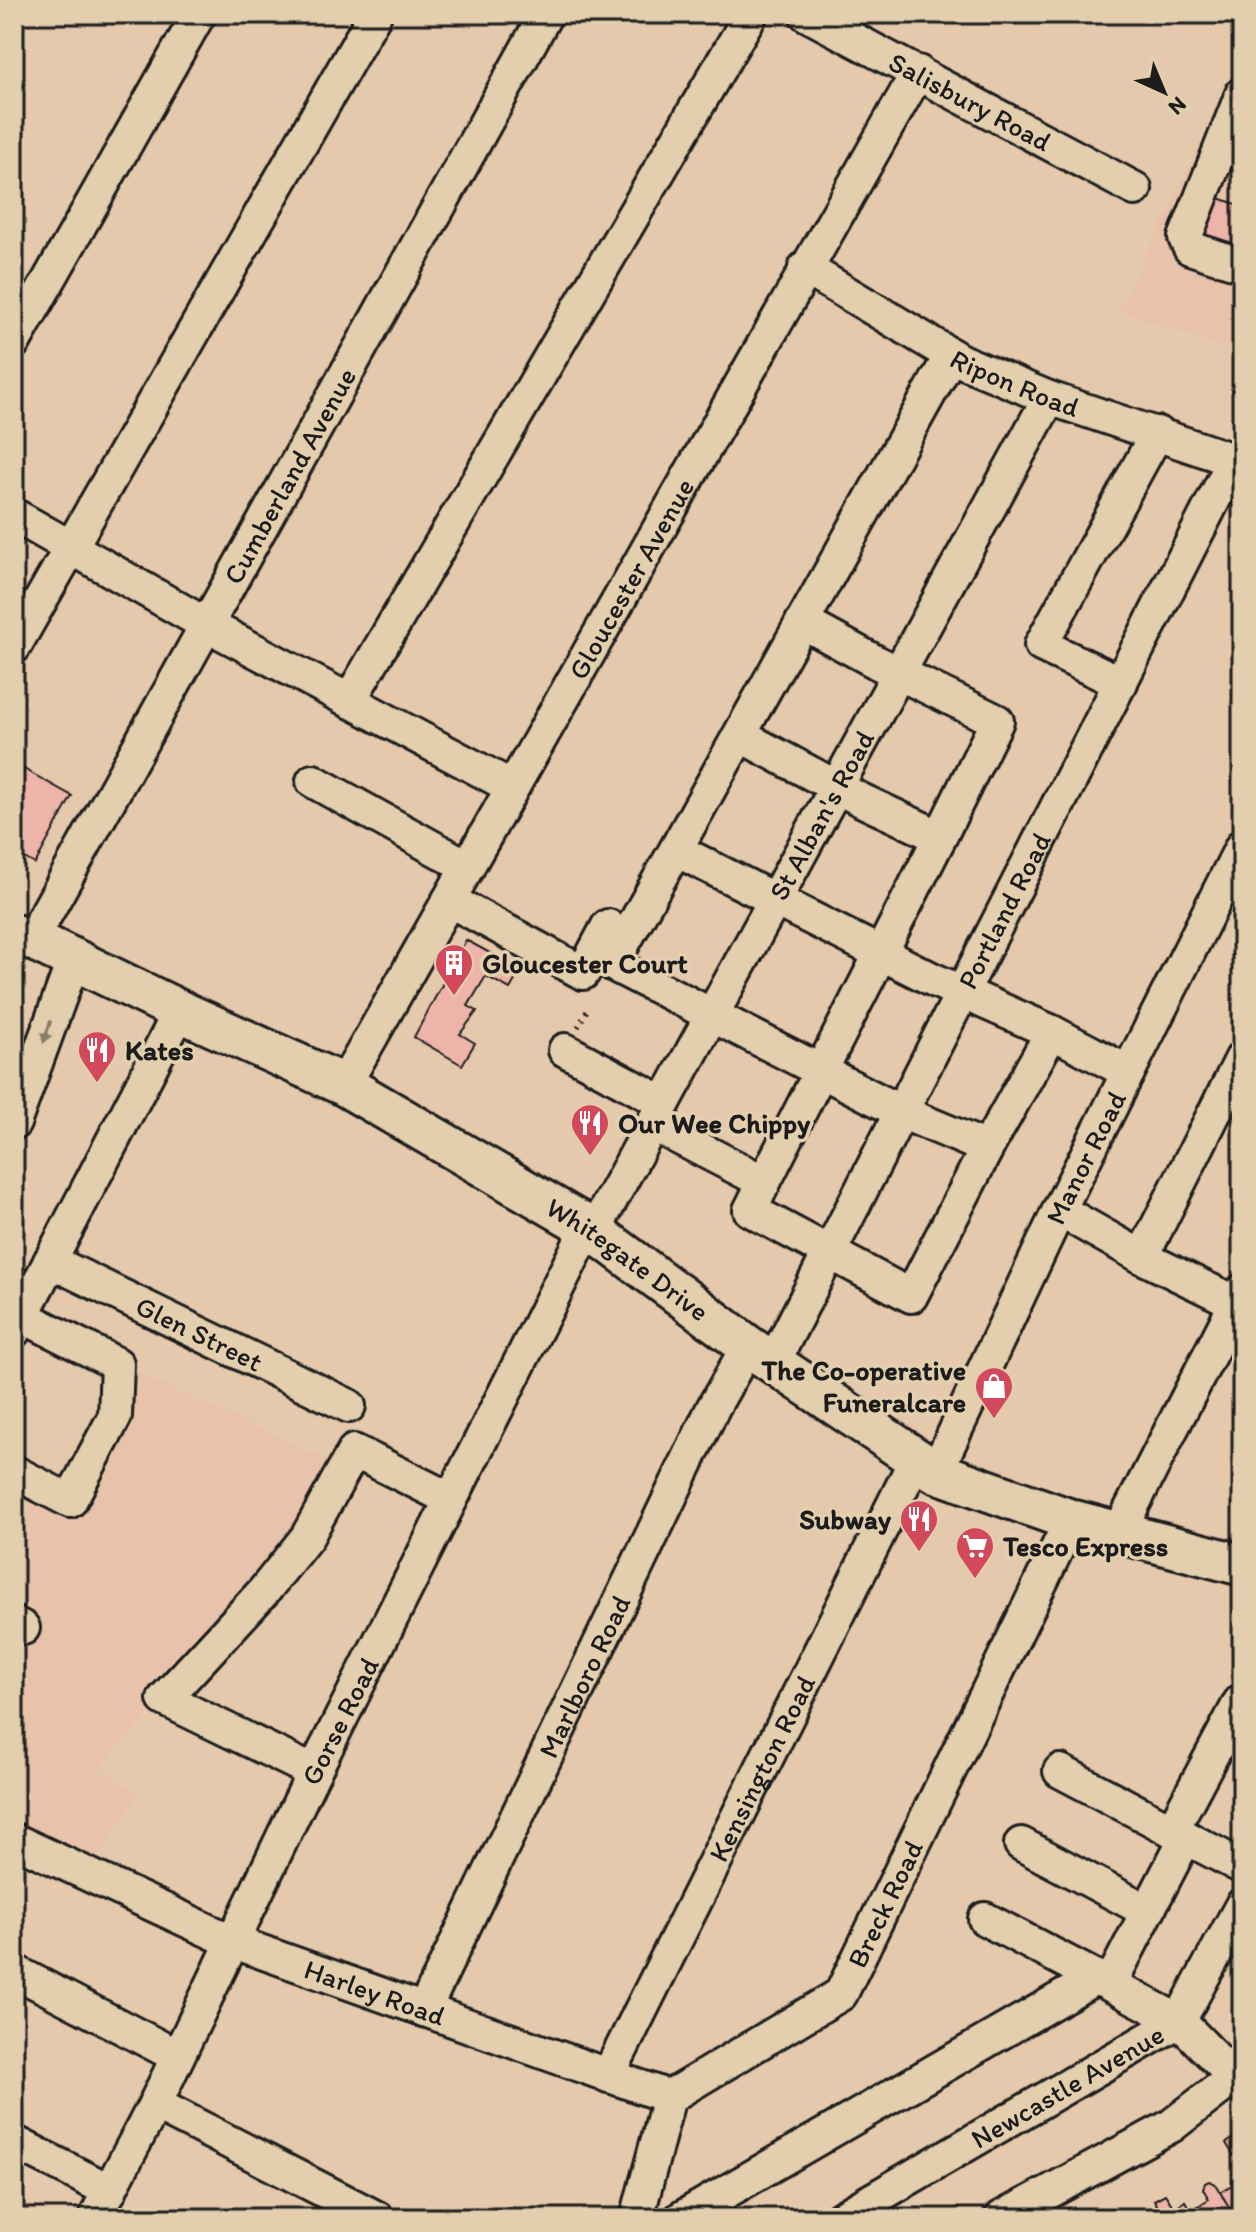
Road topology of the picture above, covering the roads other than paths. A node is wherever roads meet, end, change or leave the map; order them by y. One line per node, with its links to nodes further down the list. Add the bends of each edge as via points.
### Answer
1 (199, 14): 11 (street)
2 (375, 14): 17 (street)
3 (546, 14): 19 (street, Cumberland Avenue)
4 (751, 14): 23 (street)
5 (806, 14): 6 (street, Salisbury Road)
6 (918, 72): 8 (street, Salisbury Road); 10 (street, Gloucester Avenue)
7 (1242, 94): 9 (street, via 1185,238 1190,248)
8 (1135, 189)
9 (1242, 265)
10 (805, 268): 12 (street, Ripon Road); 26 (street, Gloucester Avenue)
11 (14, 342)
12 (951, 355): 13 (street, Ripon Road); 18 (street)
13 (1049, 398): 14 (street, Ripon Road); 21 (street, St Alban's Road)
14 (1157, 433): 15 (street, Ripon Road); 22 (street, via 1041,645)
15 (1238, 461): 22 (street, Portland Road)
16 (14, 515): 17 (street)
17 (71, 548): 19 (street); 20 (street)
18 (802, 622): 21 (street); 24 (street)
19 (207, 625): 23 (street); 35 (street, Cumberland Avenue)
20 (15, 659)
21 (900, 674): 27 (street, St Alban's Road); 28 (street, via 997,721)
22 (1121, 683): 38 (street, Portland Road)
23 (349, 701): 26 (street)
24 (741, 736): 27 (street); 30 (street)
25 (313, 781): 31 (street)
26 (512, 787): 31 (street, Gloucester Avenue)
27 (839, 787): 28 (street); 33 (street, St Alban's Road)
28 (940, 837): 36 (street)
29 (1242, 846): 45 (street, Manor Road)
30 (676, 850): 33 (street); 40 (street, via 612,964)
31 (468, 867): 32 (street, Gloucester Avenue)
32 (449, 900): 34 (street, via 583,973); 47 (street, Gloucester Avenue)
33 (776, 902): 36 (street); 40 (street, St Alban's Road)
34 (608, 926)
35 (23, 937): 37 (main road, Whitegate Drive)
36 (881, 954): 38 (street); 44 (street)
37 (74, 959): 39 (main road, Whitegate Drive); 46 (street, one-way to 46)
38 (961, 992): 41 (street); 48 (street, Portland Road)
39 (180, 1011): 47 (main road, Whitegate Drive); 57 (street)
40 (712, 1017): 44 (street); 49 (street, St Alban's Road)
41 (1052, 1032): 45 (street); 51 (street)
42 (565, 1050): 49 (street)
43 (1242, 1058): 56 (street)
44 (819, 1071): 48 (street); 52 (street)
45 (1128, 1072): 53 (street, Manor Road)
46 (23, 1076): 50 (street)
47 (344, 1085): 54 (main road, Whitegate Drive)
48 (901, 1112): 51 (street); 55 (street, Portland Road)
49 (658, 1113): 52 (street); 54 (street, St Alban's Road)
50 (14, 1123)
51 (987, 1148): 55 (street, via 911,1296)
52 (764, 1182): 55 (street, via 750,1210)
53 (1059, 1210): 56 (street); 62 (street, Manor Road)
54 (591, 1229): 60 (main road, Whitegate Drive); 64 (street, Gorse Road)
55 (830, 1251): 60 (street, Portland Road)
56 (1142, 1257): 58 (street)
57 (50, 1261): 59 (street); 61 (street, Glen Street)
58 (1239, 1297): 66 (street)
59 (18, 1324): 63 (street, via 117,1364 115,1416 70,1501)
60 (760, 1354): 62 (main road, Whitegate Drive); 81 (street, Marlboro Road, via 713,1408)
61 (349, 1406)
62 (926, 1466): 65 (main road, Whitegate Drive); 85 (street, Kensington Road)
63 (14, 1472)
64 (450, 1499): 70 (street, Gorse Road); 70 (street, via 354,1451 307,1537 164,1699)
65 (1071, 1520): 66 (main road, Whitegate Drive); 86 (street, Breck Road, via 841,1994)
66 (1118, 1534): 67 (main road, Whitegate Drive)
67 (1242, 1565)
68 (1240, 1702): 71 (street)
69 (1060, 1771): 71 (street)
70 (314, 1772): 78 (street, Gorse Road)
71 (1179, 1834): 74 (street); 76 (street)
72 (14, 1840): 78 (street, Harley Road)
73 (1021, 1844): 76 (street)
74 (1242, 1867)
75 (1242, 1905): 82 (street, Newcastle Avenue)
76 (1147, 1911): 80 (street)
77 (985, 1919): 80 (street)
78 (231, 1941): 81 (street, Harley Road); 83 (street, Gorse Road)
79 (14, 1971): 83 (street)
80 (1103, 1980): 82 (street); 93 (street)
81 (424, 2010): 85 (street, Harley Road)
82 (1179, 2021): 84 (street); 94 (street, Newcastle Avenue)
83 (177, 2056): 87 (street, Gorse Road)
84 (1239, 2074): 95 (street, via 1171,2126)
85 (608, 2076): 86 (street, Harley Road)
86 (669, 2097): 90 (street)
87 (155, 2104): 89 (street, Gorse Road); 91 (street)
88 (14, 2142): 89 (street)
89 (105, 2209)
90 (638, 2212): 92 (street)
91 (377, 2218)
92 (673, 2218)
93 (681, 2218)
94 (841, 2218)
95 (1001, 2218)

